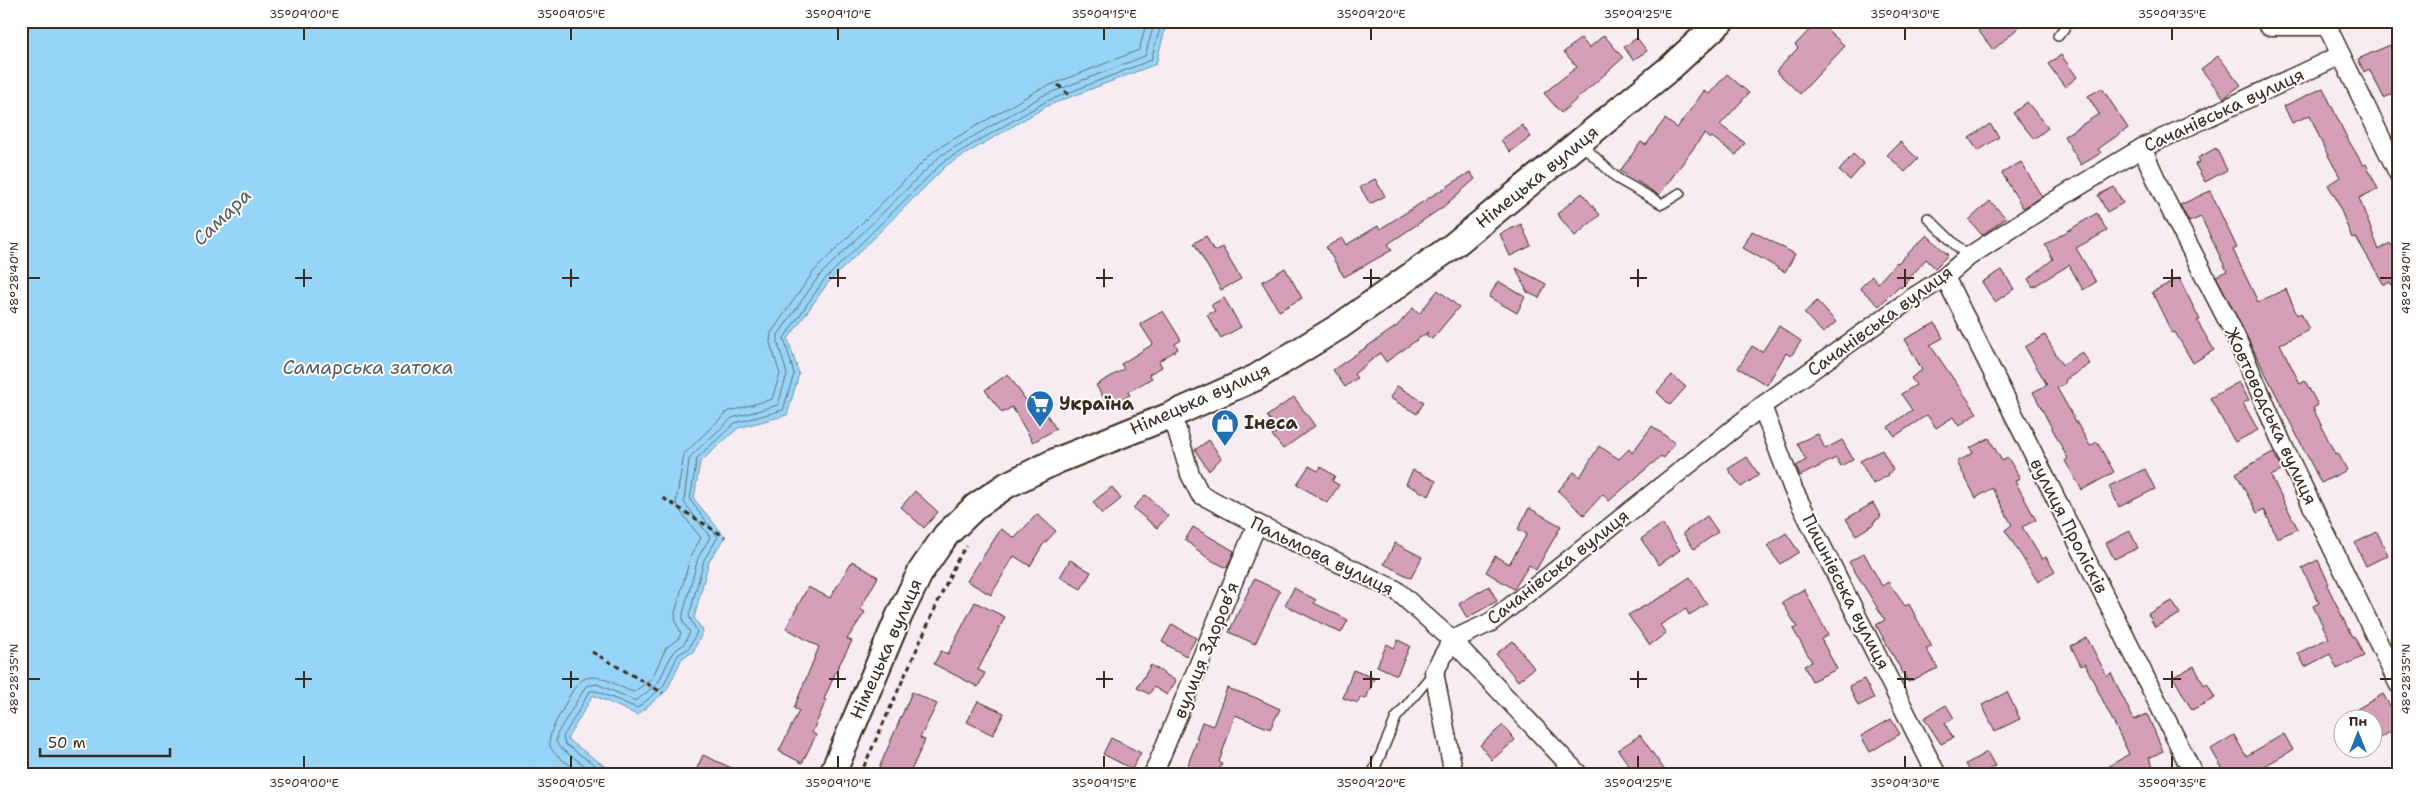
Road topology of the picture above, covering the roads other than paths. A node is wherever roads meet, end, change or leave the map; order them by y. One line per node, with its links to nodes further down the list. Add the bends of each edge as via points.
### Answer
1 (1721, 21): 7 (main road, Німецька вулиця)
2 (2070, 21): 5 (lane)
3 (2271, 21): 4 (main road)
4 (2326, 21): 6 (street)
5 (2058, 36)
6 (2341, 55): 8 (street, Сачанівська вулиця); 9 (street)
7 (1580, 142): 10 (lane, via 1618,179 1662,204); 15 (main road, Німецька вулиця, via 1454,245 1340,326 1255,378)
8 (2142, 148): 12 (street, Сачанівська вулиця); 19 (street, Жовтоводська вулиця, via 2235,335 2285,450)
9 (2399, 175)
10 (1680, 193)
11 (1928, 218): 12 (lane)
12 (1968, 257): 13 (street, Сачанівська вулиця)
13 (1945, 277): 14 (street, Сачанівська вулиця); 26 (street, вулиця Пролісків)
14 (1762, 406): 17 (street, Сачанівська вулиця, via 1491,622); 25 (street, Пишнівська вулиця, via 1793,489)
15 (1169, 416): 16 (street, Пальмова вулиця, via 1200,494); 20 (main road, Німецька вулиця, via 1056,461 1006,485 976,506 946,536 921,571 899,616)
16 (1257, 524): 17 (street, Пальмова вулиця, via 1396,590); 21 (street, вулиця Здоровʼя)
17 (1452, 640): 18 (street); 24 (street, Пальмова вулиця)
18 (1434, 672): 22 (lane, via 1396,718); 23 (street)
19 (2399, 685)
20 (832, 775)
21 (1154, 775)
22 (1372, 775)
23 (1454, 775)
24 (1579, 775)
25 (1937, 775)
26 (2194, 775)

